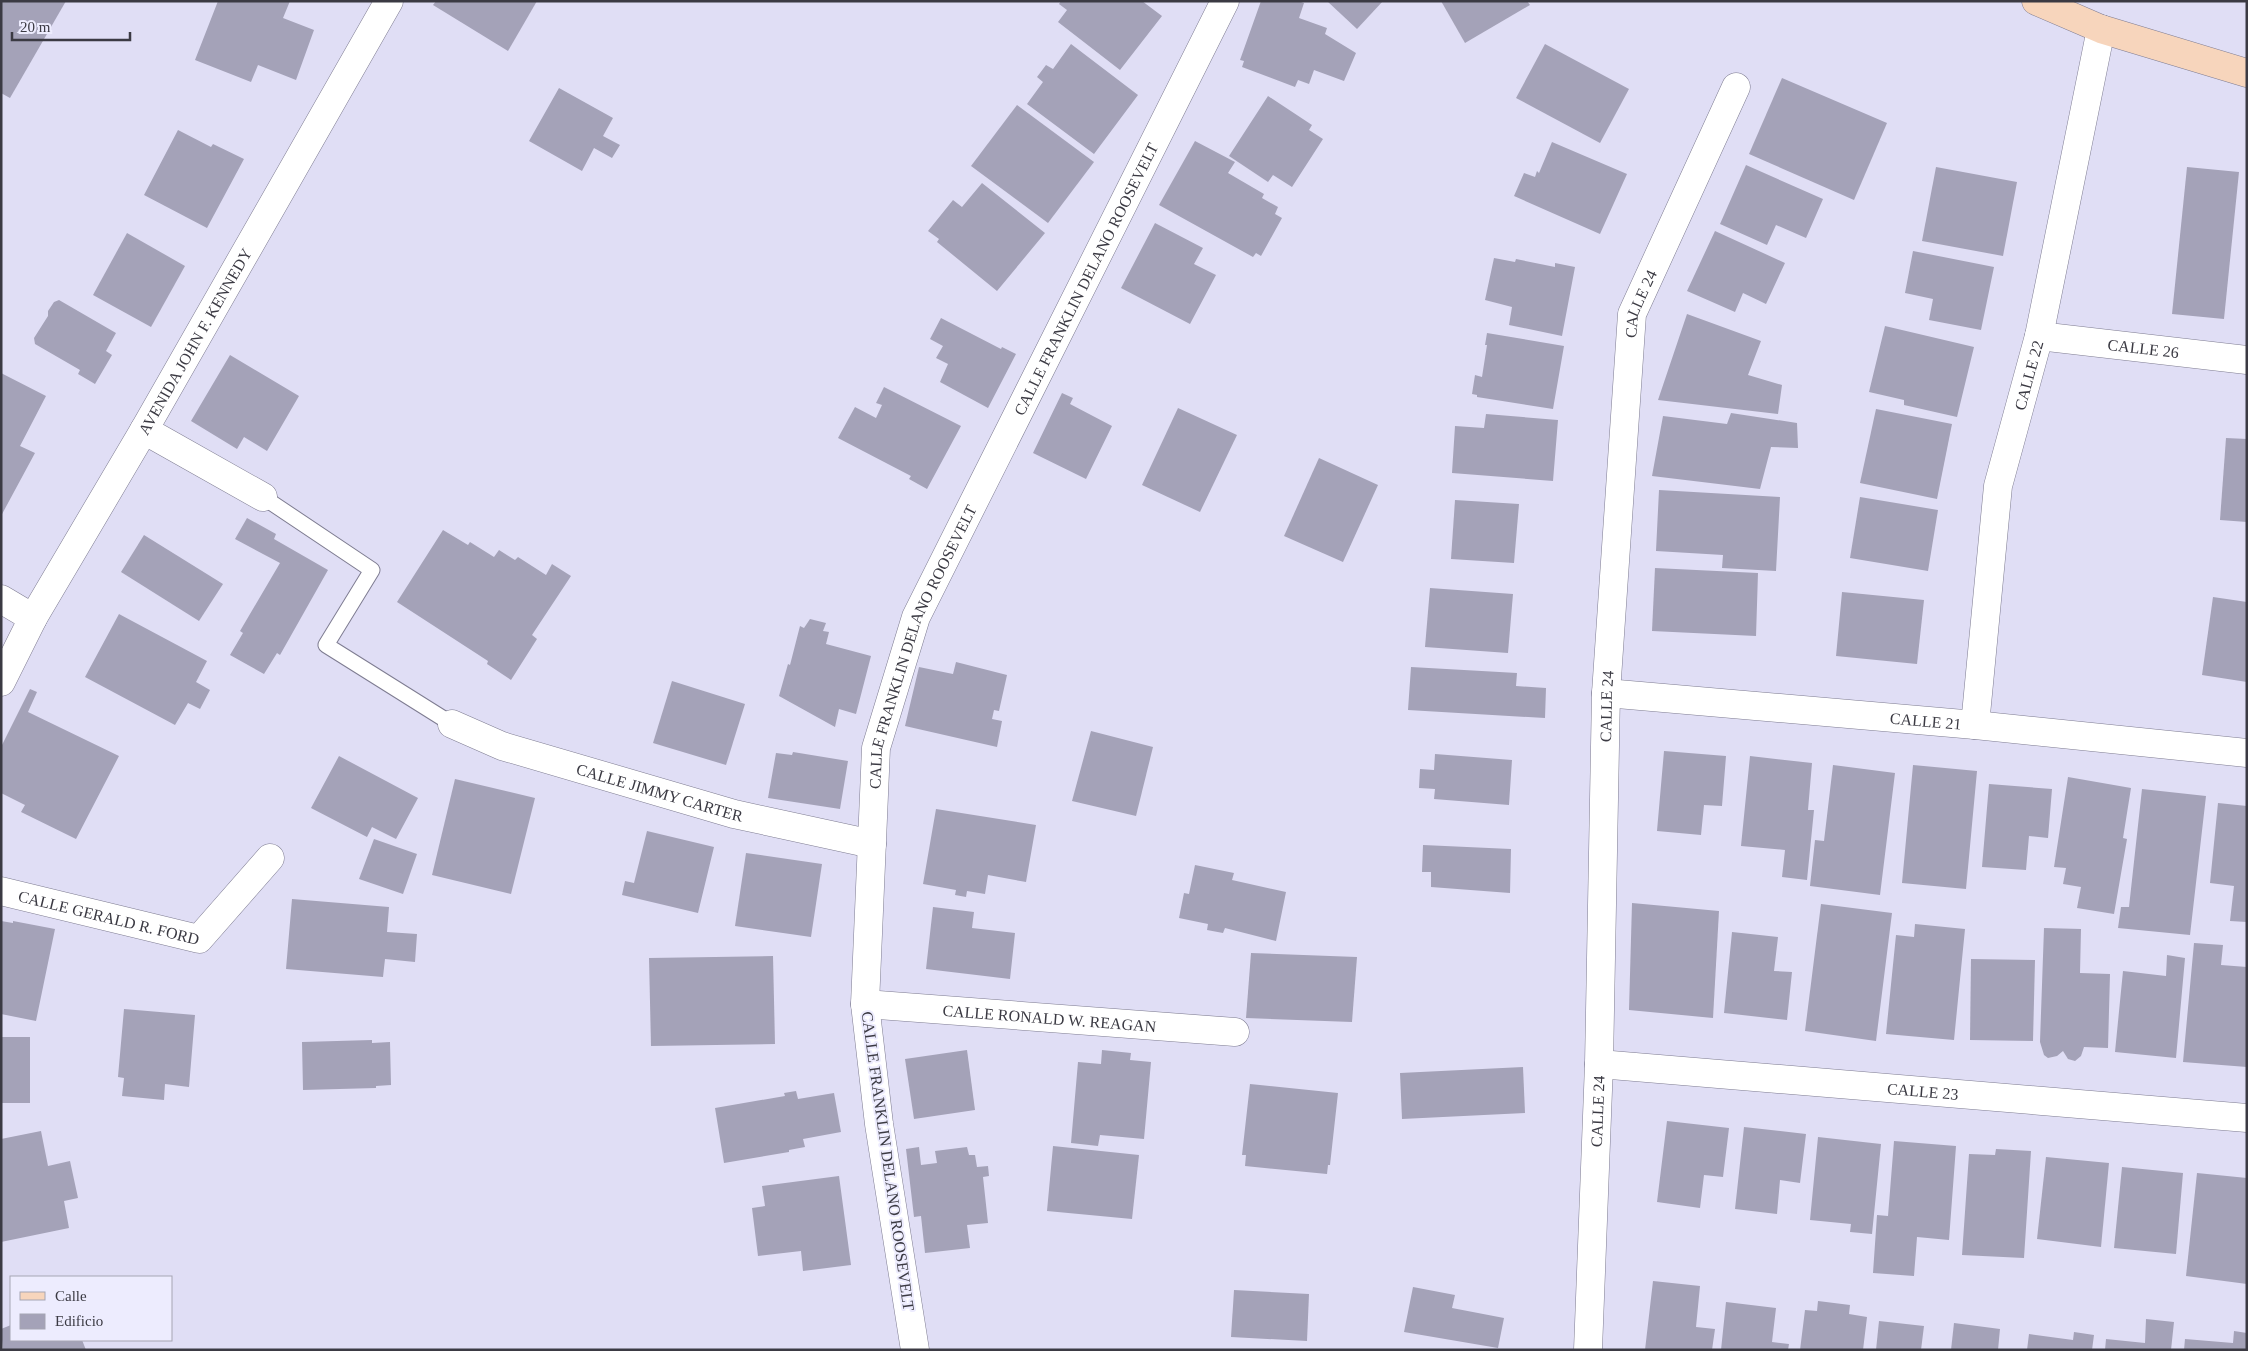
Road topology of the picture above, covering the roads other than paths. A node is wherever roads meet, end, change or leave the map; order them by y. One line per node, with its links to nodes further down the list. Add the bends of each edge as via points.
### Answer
1 (389, 1): 10 (street, AVENIDA JOHN F. KENNEDY)
2 (1225, 1): 19 (street, CALLE FRANKLIN DELANO ROOSEVELT, via 916,617 876,748)
3 (2036, 1): 4 (main road)
4 (2071, 7): 5 (main road)
5 (2101, 28): 6 (main road); 8 (street, CALLE 22)
6 (2247, 73)
7 (1736, 88): 15 (street, CALLE 24, via 1632,314)
8 (2039, 336): 9 (street, CALLE 26); 17 (street, CALLE 22, via 1998,486)
9 (2247, 360)
10 (144, 430): 11 (street); 13 (street, AVENIDA JOHN F. KENNEDY)
11 (263, 497): 16 (lane, via 372,570 326,645)
12 (1, 599): 13 (street)
13 (33, 618): 14 (street, AVENIDA JOHN F. KENNEDY)
14 (1, 682)
15 (1606, 693): 17 (street, CALLE 21); 24 (street, CALLE 24)
16 (452, 724): 19 (street, CALLE JIMMY CARTER, via 502,746 734,814)
17 (1975, 725): 18 (street, CALLE 21)
18 (2247, 753)
19 (872, 844): 22 (street, CALLE FRANKLIN DELANO ROOSEVELT)
20 (270, 858): 21 (street, CALLE GERALD R. FORD, via 199,939)
21 (1, 891)
22 (865, 1004): 23 (street, CALLE RONALD W. REAGAN); 26 (street, CALLE FRANKLIN DELANO ROOSEVELT, via 879,1124)
23 (1234, 1032)
24 (1599, 1064): 25 (street, CALLE 23); 27 (street, CALLE 24)
25 (2247, 1118)
26 (915, 1350)
27 (1588, 1350)

